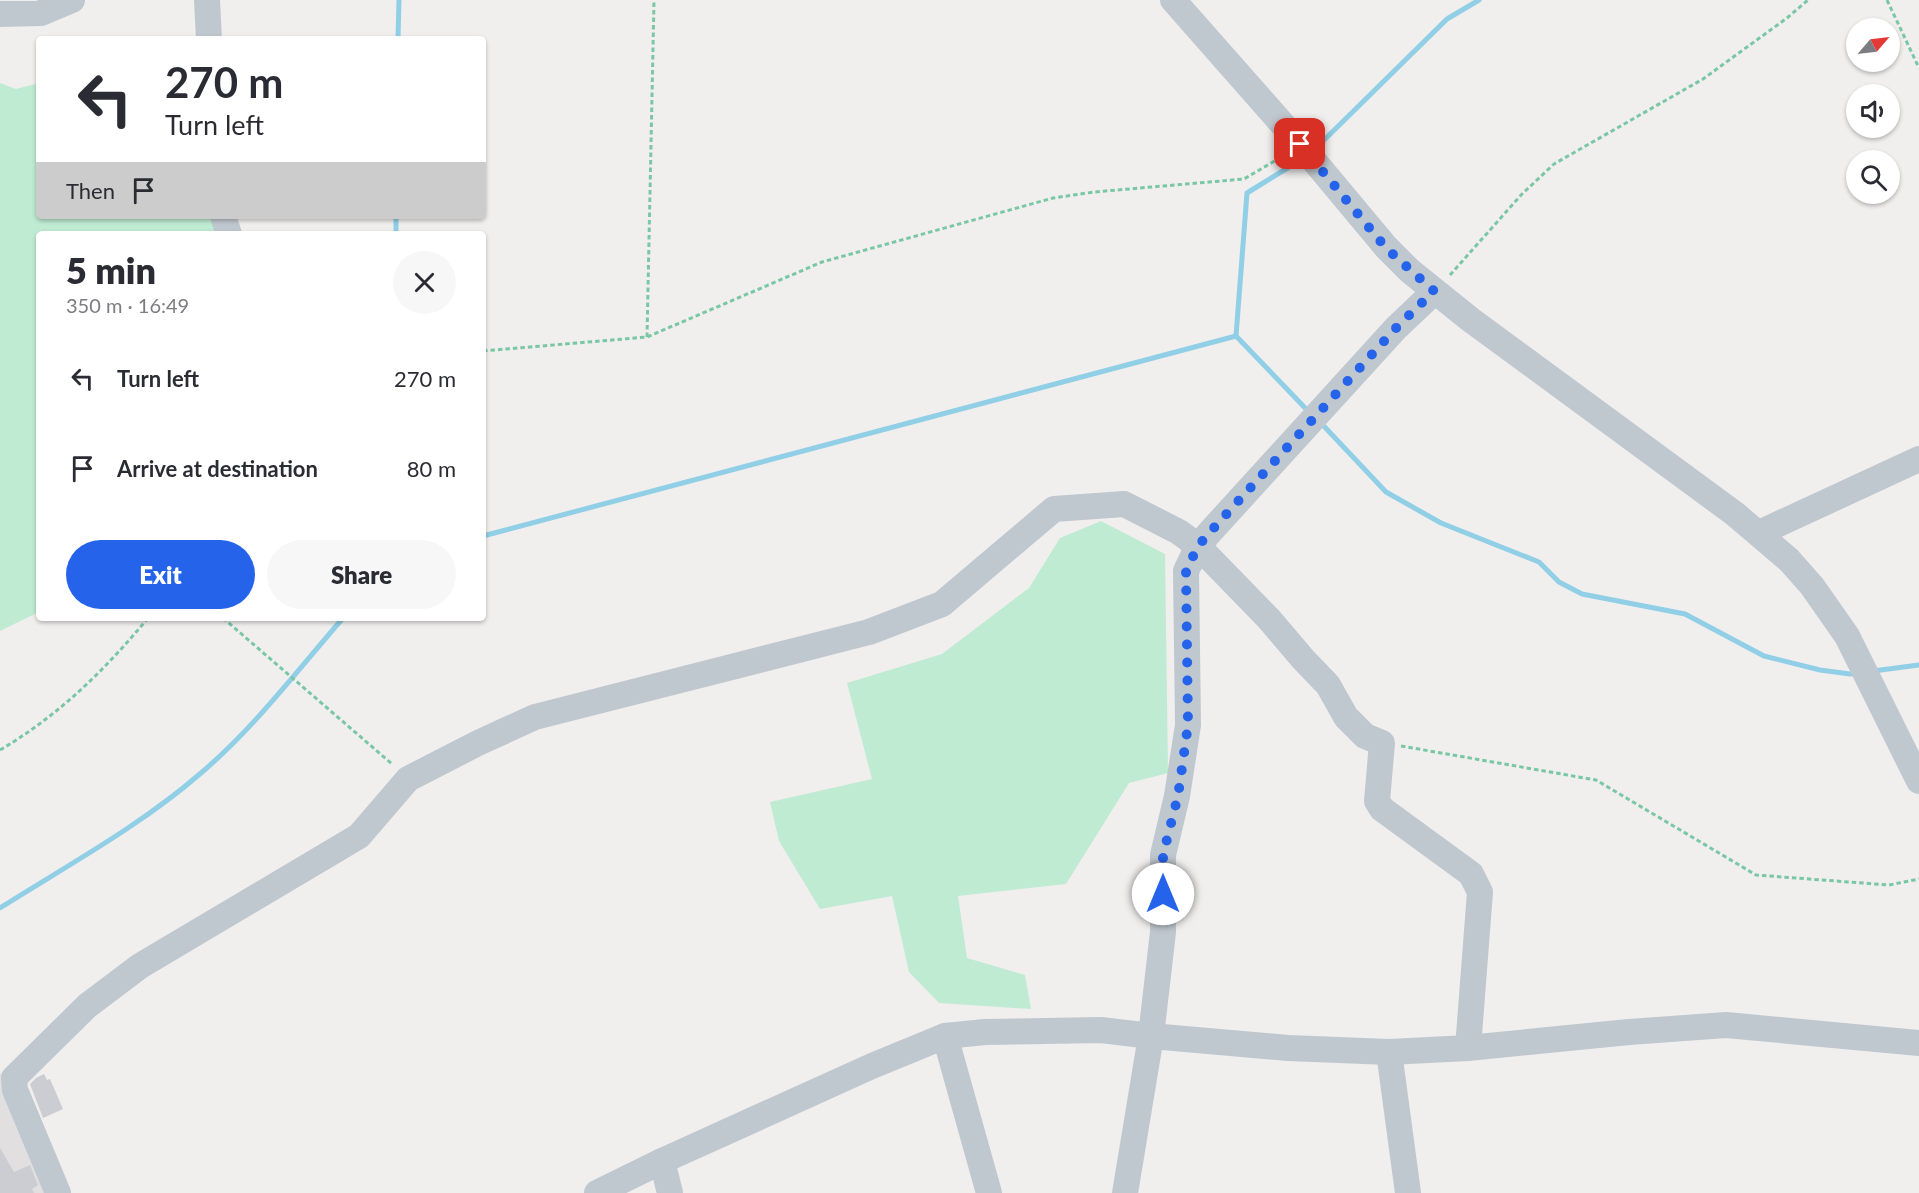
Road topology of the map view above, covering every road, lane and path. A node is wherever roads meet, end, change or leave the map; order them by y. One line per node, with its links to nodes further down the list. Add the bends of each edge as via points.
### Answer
1 (72, 0): 7 (street, via 41,13)
2 (207, 0): 8 (street)
3 (654, 0): 12 (path)
4 (1173, 0): 10 (street)
5 (1808, 0): 11 (path, via 1704,79 1554,164)
6 (1887, 0): 9 (path)
7 (0, 15)
8 (209, 36)
9 (1919, 68)
10 (1300, 144): 11 (street, via 1386,248); 12 (path, via 1244,179 1053,198 822,262)
11 (1434, 291): 15 (street); 16 (street)
12 (647, 337): 13 (path)
13 (486, 351)
14 (1919, 459): 15 (street)
15 (1759, 533): 22 (street, via 1812,586 1842,628)
16 (1198, 546): 19 (street, via 1328,685 1346,717 1365,736); 21 (street, via 1124,504 1054,509 942,604 869,632 535,717); 25 (street, via 1186,571 1188,725 1178,796 1163,855 1163,932)
17 (145, 621): 20 (path, via 69,702)
18 (226, 621): 21 (path)
19 (1382, 743): 23 (path, via 1596,780 1756,875 1889,885); 27 (street, via 1377,801 1382,809 1471,874 1480,892)
20 (0, 750)
21 (408, 779): 29 (street, via 359,836 140,966 87,1006)
22 (1919, 781)
23 (1919, 879)
24 (945, 1036): 25 (street, via 1101,1030); 30 (street); 34 (street)
25 (1151, 1036): 28 (street); 35 (street)
26 (1919, 1043): 27 (street, via 1726,1025)
27 (1468, 1048): 28 (street)
28 (1389, 1052): 36 (street)
29 (7, 1081): 31 (street, via 15,1090)
30 (662, 1161): 32 (street); 33 (street)
31 (58, 1193)
32 (597, 1193)
33 (670, 1193)
34 (989, 1193)
35 (1125, 1193)
36 (1408, 1193)

